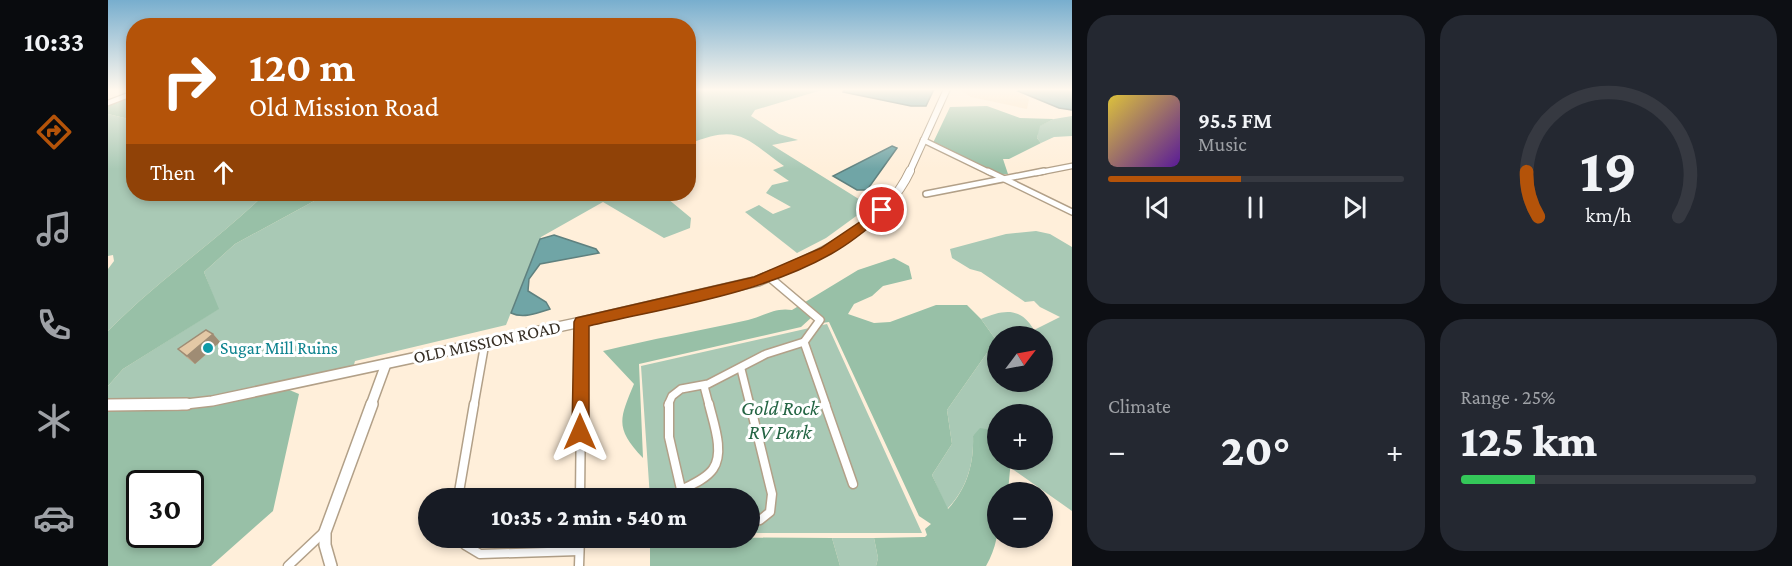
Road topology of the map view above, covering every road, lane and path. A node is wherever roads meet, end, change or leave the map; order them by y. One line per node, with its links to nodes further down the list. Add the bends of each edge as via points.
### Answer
1 (934, 115): 2 (street, OLD MISSION ROAD)
2 (923, 140): 4 (street); 7 (street, OLD MISSION ROAD, via 904,184 882,210 854,234 825,251)
3 (1072, 166): 4 (street)
4 (1004, 180): 5 (street); 6 (street)
5 (926, 194)
6 (1072, 212)
7 (768, 276): 8 (street, OLD MISSION ROAD); 9 (street, via 820,320)
8 (581, 322): 10 (street, OLD MISSION ROAD); 17 (street)
9 (804, 342): 12 (street, via 763,353); 15 (street)
10 (485, 343): 11 (street, OLD MISSION ROAD); 16 (street)
11 (386, 364): 14 (street, OLD MISSION ROAD, via 212,401); 21 (street)
12 (741, 369): 13 (street); 20 (street, via 772,494 770,512)
13 (704, 386): 18 (street, via 682,388 669,403); 19 (street, via 718,458 708,473)
14 (108, 405)
15 (853, 484)
16 (460, 488)
17 (580, 488)
18 (681, 488)
19 (689, 488)
20 (760, 520)
21 (325, 532): 25 (street); 26 (street)
22 (470, 548): 24 (street, via 480,554)
23 (579, 548): 24 (street)
24 (579, 551): 27 (street)
25 (288, 566)
26 (331, 566)
27 (579, 566)

